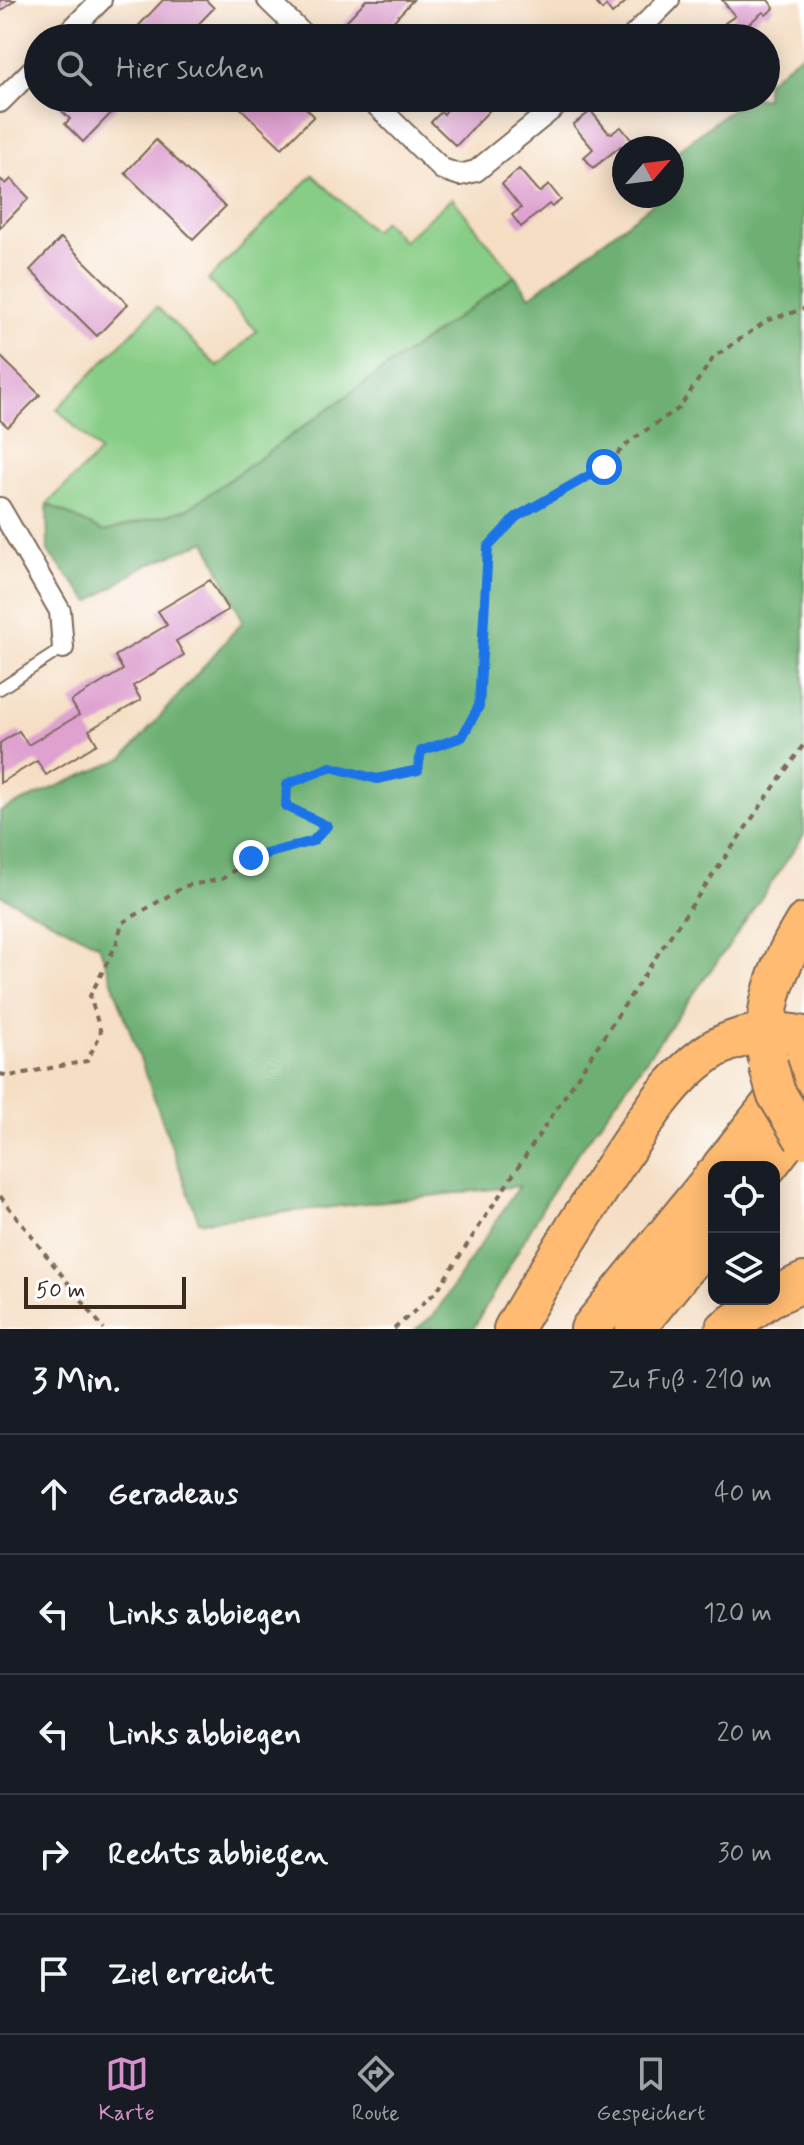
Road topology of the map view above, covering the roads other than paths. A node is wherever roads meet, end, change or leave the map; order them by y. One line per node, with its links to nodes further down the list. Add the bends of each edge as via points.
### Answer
1 (101, 0): 4 (street)
2 (268, 0): 5 (street)
3 (669, 0): 6 (street)
4 (77, 24)
5 (293, 24)
6 (645, 24)
7 (24, 78): 8 (street)
8 (0, 102)
9 (383, 112): 10 (street, via 442,169 460,175 476,171)
10 (549, 112)
11 (0, 508): 12 (street, via 60,611)
12 (63, 648): 13 (lane)
13 (0, 689)
14 (804, 923): 15 (highway, via 781,960 769,996)
15 (786, 1045): 17 (highway, bridge, via 776,1093); 18 (highway); 25 (highway, via 707,1053 678,1078 609,1174)
16 (804, 1119): 19 (highway)
17 (804, 1139)
18 (724, 1161)
19 (772, 1161)
20 (708, 1183): 26 (highway)
21 (713, 1233): 27 (highway)
22 (804, 1282): 23 (highway)
23 (780, 1293)
24 (759, 1305): 28 (highway)
25 (513, 1329)
26 (590, 1329)
27 (635, 1329)
28 (725, 1329)

